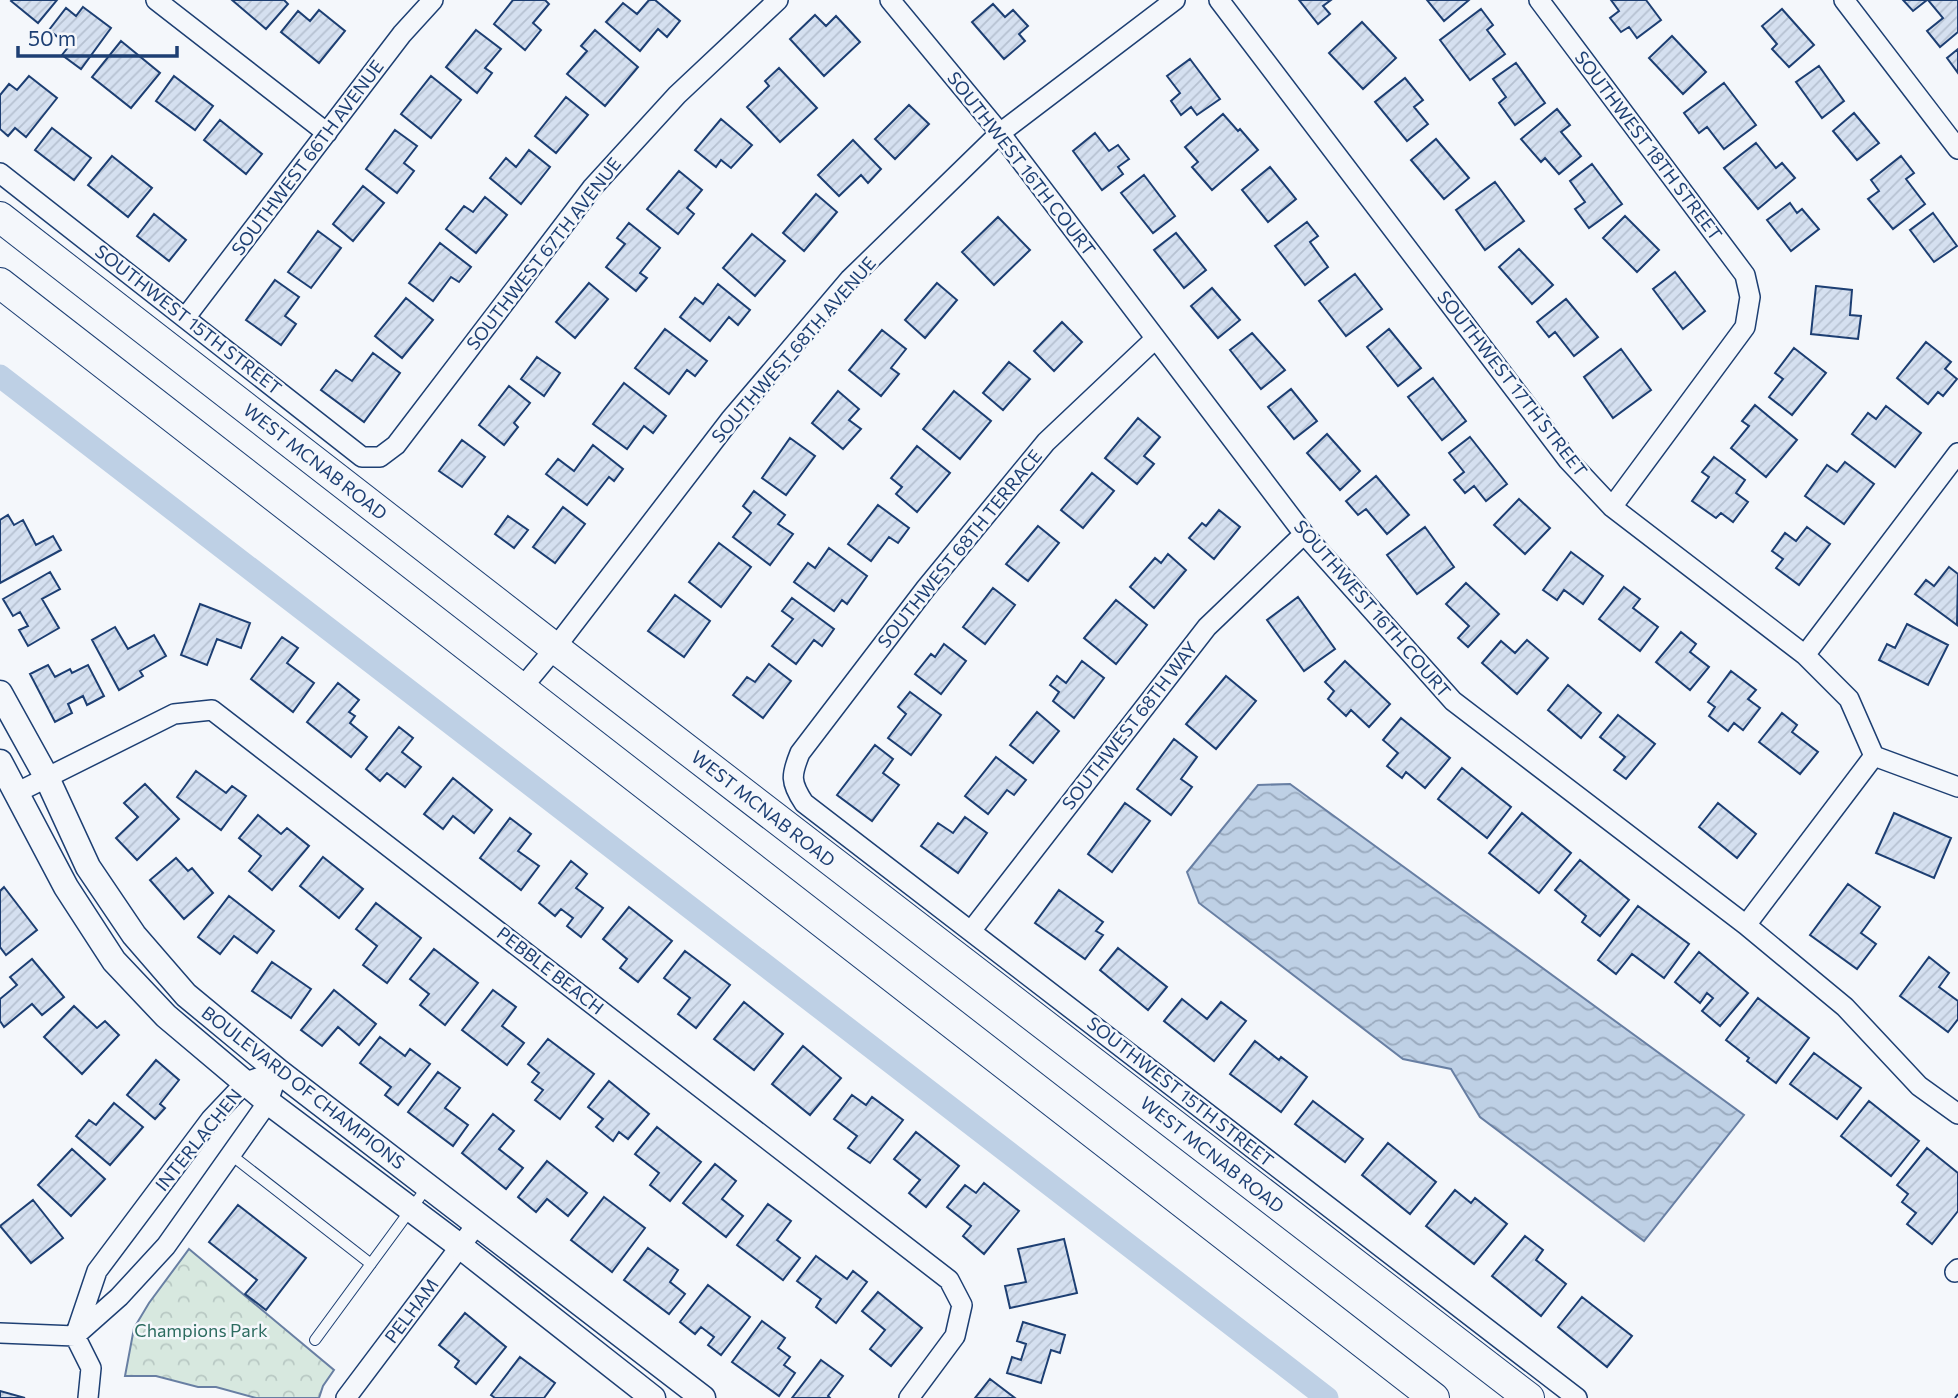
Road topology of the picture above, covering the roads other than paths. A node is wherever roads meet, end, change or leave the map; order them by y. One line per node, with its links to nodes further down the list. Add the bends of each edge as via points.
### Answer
1 (156, 0): 9 (street)
2 (433, 0): 9 (street, SOUTHWEST 66TH AVENUE)
3 (778, 0): 18 (street, SOUTHWEST 67TH AVENUE, via 677,95 592,188 396,445)
4 (890, 0): 10 (street, SOUTHWEST 16TH COURT)
5 (1175, 0): 10 (street, SOUTHWEST 68TH AVENUE)
6 (1219, 0): 19 (street, SOUTHWEST 17TH STREET, via 1568,460)
7 (1539, 0): 19 (street, SOUTHWEST 18TH STREET, via 1745,275 1749,297 1745,327)
8 (1844, 0): 11 (street)
9 (327, 133): 15 (street, SOUTHWEST 66TH AVENUE)
10 (1000, 133): 16 (street, SOUTHWEST 16TH COURT); 21 (street, SOUTHWEST 68TH AVENUE, via 850,279 730,420)
11 (1958, 149)
12 (0, 173): 15 (street, SOUTHWEST 15TH STREET)
13 (0, 216): 21 (main road, WEST MCNAB ROAD)
14 (0, 283): 23 (main road)
15 (185, 318): 18 (street, SOUTHWEST 15TH STREET, via 362,457)
16 (1155, 339): 20 (street, SOUTHWEST 16TH COURT); 28 (street, SOUTHWEST 68TH TERRACE, via 1046,442 926,588 800,753)
17 (1958, 453): 22 (street)
18 (380, 457)
19 (1612, 507): 22 (street, SOUTHWEST 17TH STREET)
20 (1304, 534): 31 (street, SOUTHWEST 16TH COURT, via 1453,701); 32 (street, SOUTHWEST 68TH WAY, via 1208,627)
21 (555, 648): 23 (street, SOUTHWEST 68TH AVENUE); 52 (main road, WEST MCNAB ROAD)
22 (1805, 655): 25 (street, SOUTHWEST 17TH STREET, via 1849,699)
23 (521, 689): 51 (main road)
24 (0, 693): 27 (street, BOULEVARD OF CHAMPIONS)
25 (1874, 756): 29 (street); 31 (street)
26 (0, 762): 30 (street, BOULEVARD OF CHAMPIONS)
27 (47, 778): 30 (street, PEBBLE BEACH); 33 (street, BOULEVARD OF CHAMPIONS, via 88,867 134,936 186,995); 50 (street, PEBBLE BEACH, via 174,714 212,710 949,1280 962,1305 955,1336)
28 (792, 780): 32 (street, SOUTHWEST 15TH STREET, via 804,803)
29 (1958, 787)
30 (16, 793): 34 (street, BOULEVARD OF CHAMPIONS, via 66,887 114,961 166,1016)
31 (1746, 925): 36 (street, SOUTHWEST 16TH COURT, via 1845,1007 1919,1086)
32 (971, 931): 53 (street, SOUTHWEST 15TH STREET)
33 (278, 1071): 34 (street, INTERLACHEN); 35 (street, INTERLACHEN); 38 (street, BOULEVARD OF CHAMPIONS)
34 (246, 1082): 35 (street, BOULEVARD OF CHAMPIONS); 44 (street, INTERLACHEN, via 211,1119 97,1271)
35 (268, 1102): 37 (street, INTERLACHEN); 39 (street, BOULEVARD OF CHAMPIONS)
36 (1958, 1114)
37 (230, 1154): 42 (lane); 44 (street, INTERLACHEN, via 166,1246)
38 (428, 1186): 39 (lane); 40 (street, BOULEVARD OF CHAMPIONS)
39 (411, 1211): 41 (street, BOULEVARD OF CHAMPIONS); 42 (lane)
40 (477, 1224): 41 (street, PELHAM); 49 (street, BOULEVARD OF CHAMPIONS)
41 (461, 1247): 47 (street, PELHAM); 48 (street, BOULEVARD OF CHAMPIONS)
42 (371, 1264): 45 (lane)
43 (0, 1334): 44 (street)
44 (75, 1336): 46 (street, via 91,1368)
45 (315, 1340)
46 (88, 1398)
47 (346, 1398)
48 (653, 1398)
49 (703, 1398)
50 (909, 1398)
51 (1434, 1398)
52 (1529, 1398)
53 (1577, 1398)

